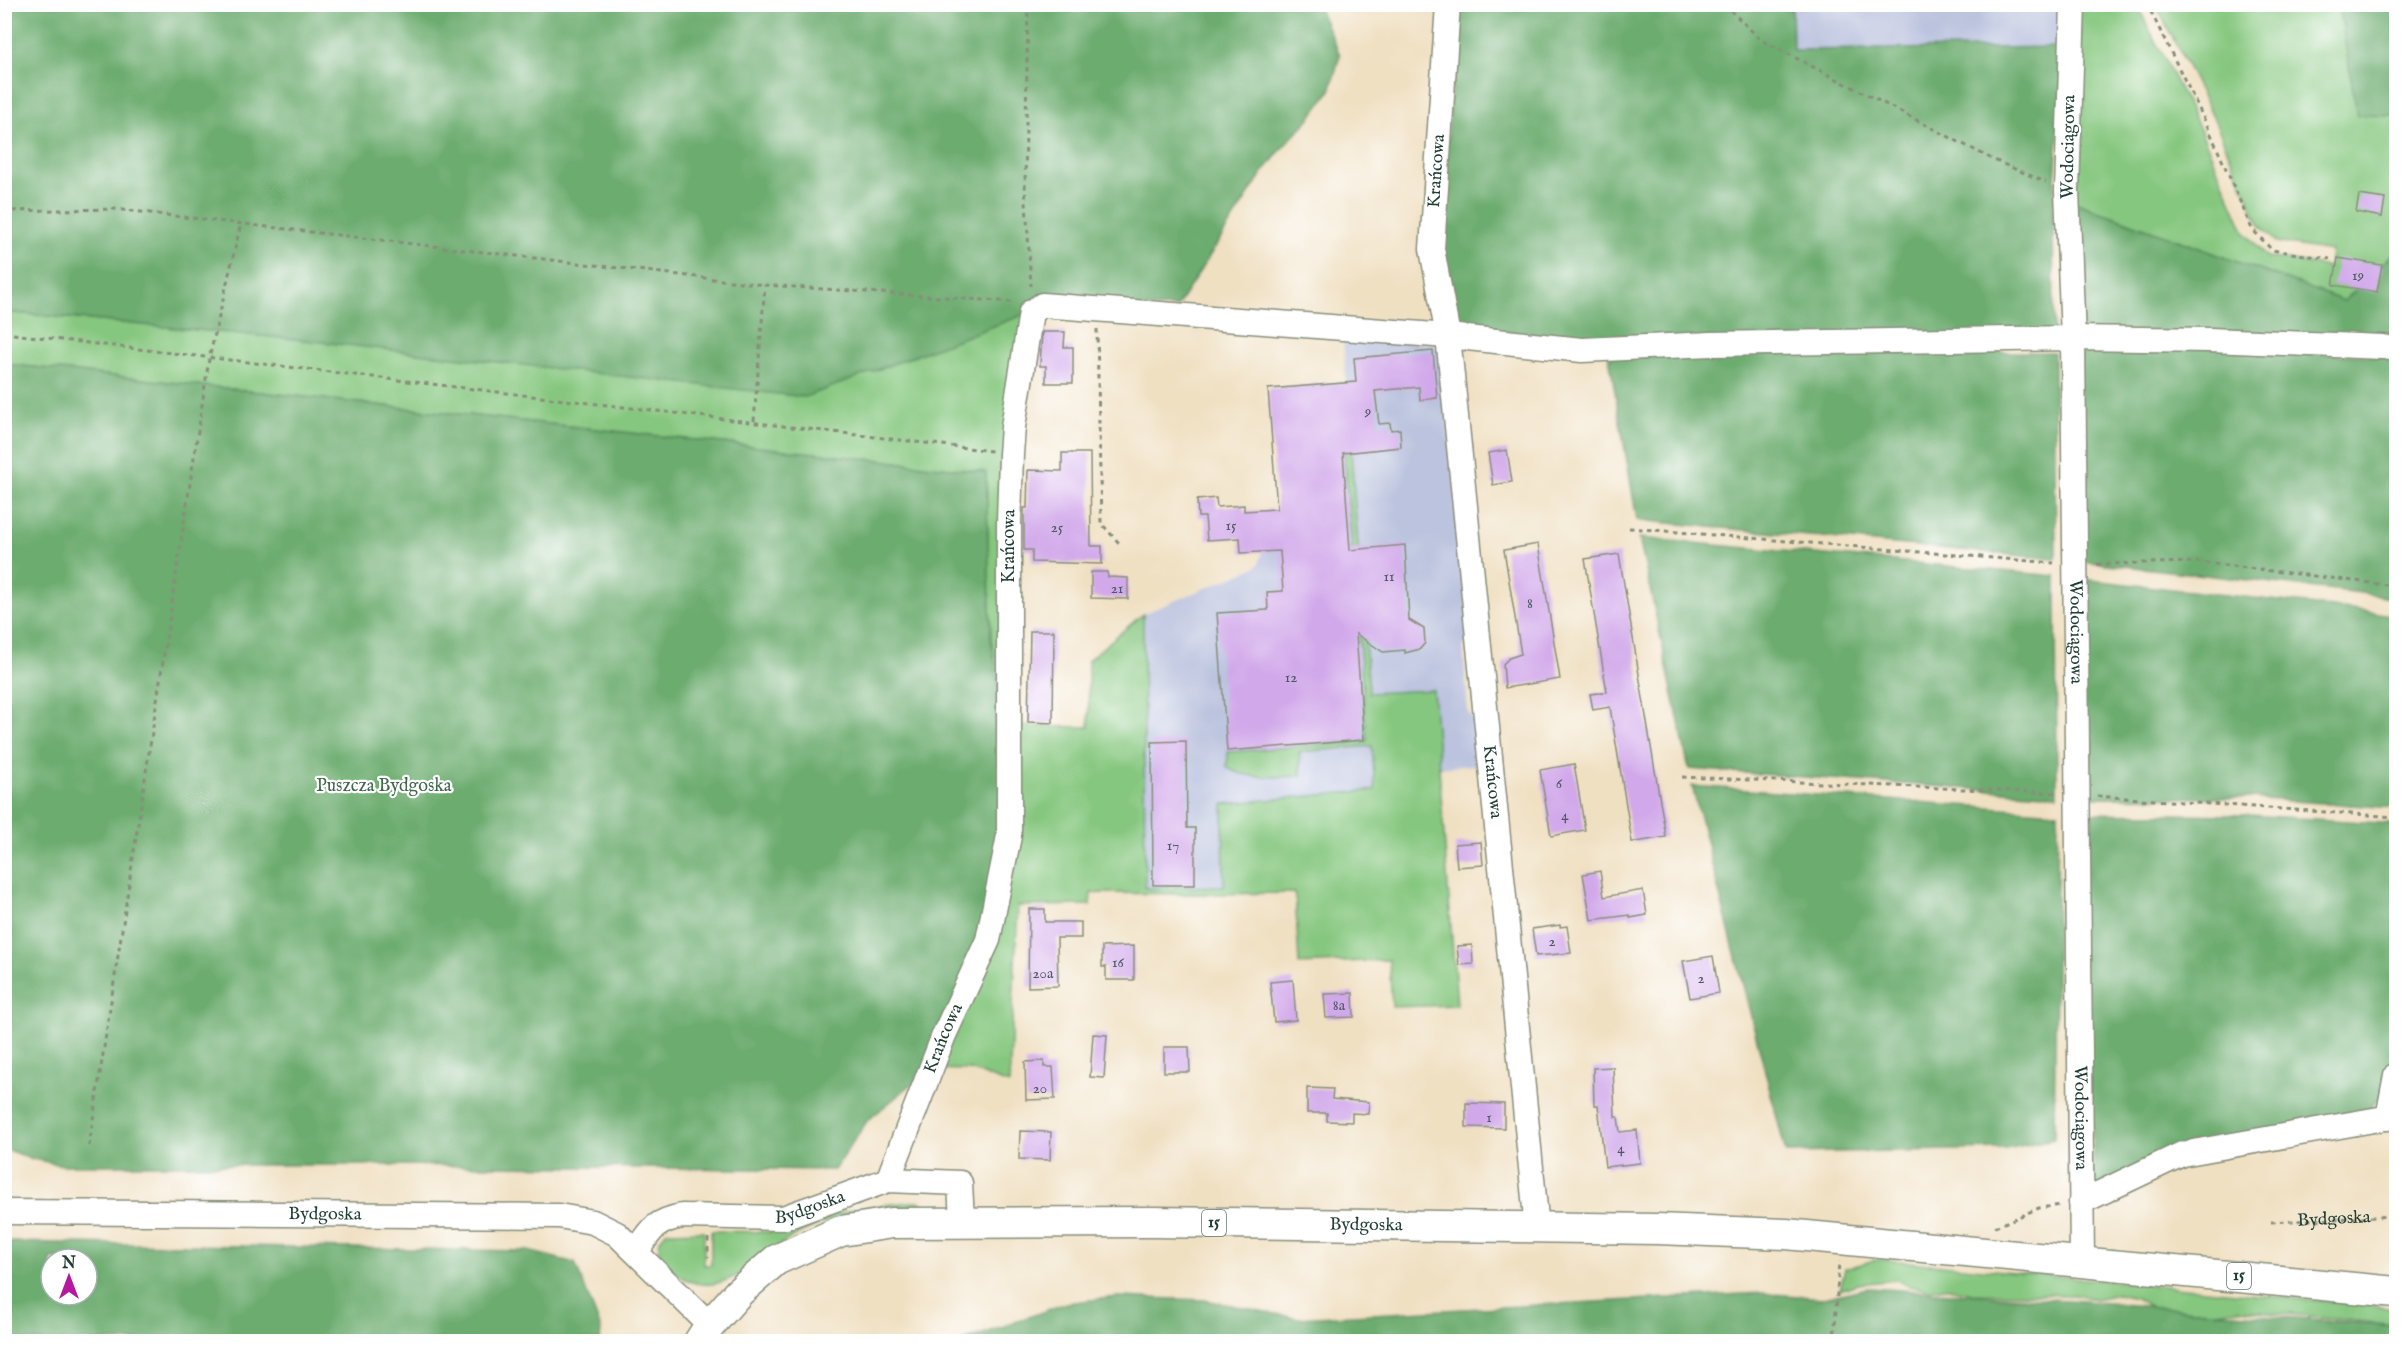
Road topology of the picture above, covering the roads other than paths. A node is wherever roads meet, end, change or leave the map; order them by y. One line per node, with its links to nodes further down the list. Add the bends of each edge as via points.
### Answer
1 (1448, 4): 3 (street, Krańcowa, via 1432,249)
2 (2073, 4): 4 (street, Wodociągowa, via 2067,190)
3 (1448, 336): 4 (street, via 1582,350); 8 (street, Krańcowa, via 1042,305 1032,308 1011,454 1009,836 988,940 944,1035); 12 (street, Krańcowa)
4 (2073, 338): 5 (street, via 2383,346); 9 (street, Wodociągowa)
5 (2397, 350)
6 (2397, 1075): 7 (street)
7 (2392, 1117): 9 (street, via 2182,1154)
8 (888, 1180): 11 (street, via 960,1183); 13 (street, Bydgoska, via 783,1218 666,1219 652,1228)
9 (2081, 1202): 14 (street, Wodociągowa)
10 (4, 1212): 13 (street, Bydgoska, via 559,1216 593,1222 617,1234)
11 (962, 1221): 12 (main road, Bydgoska / 15); 16 (main road, Bydgoska / 15, via 892,1223 842,1231 776,1260 739,1292)
12 (1537, 1228): 14 (main road, Bydgoska / 15, via 1657,1229 1840,1239)
13 (637, 1251): 16 (street, Bydgoska)
14 (2082, 1262): 15 (main road, 15)
15 (2397, 1292)
16 (704, 1333)

